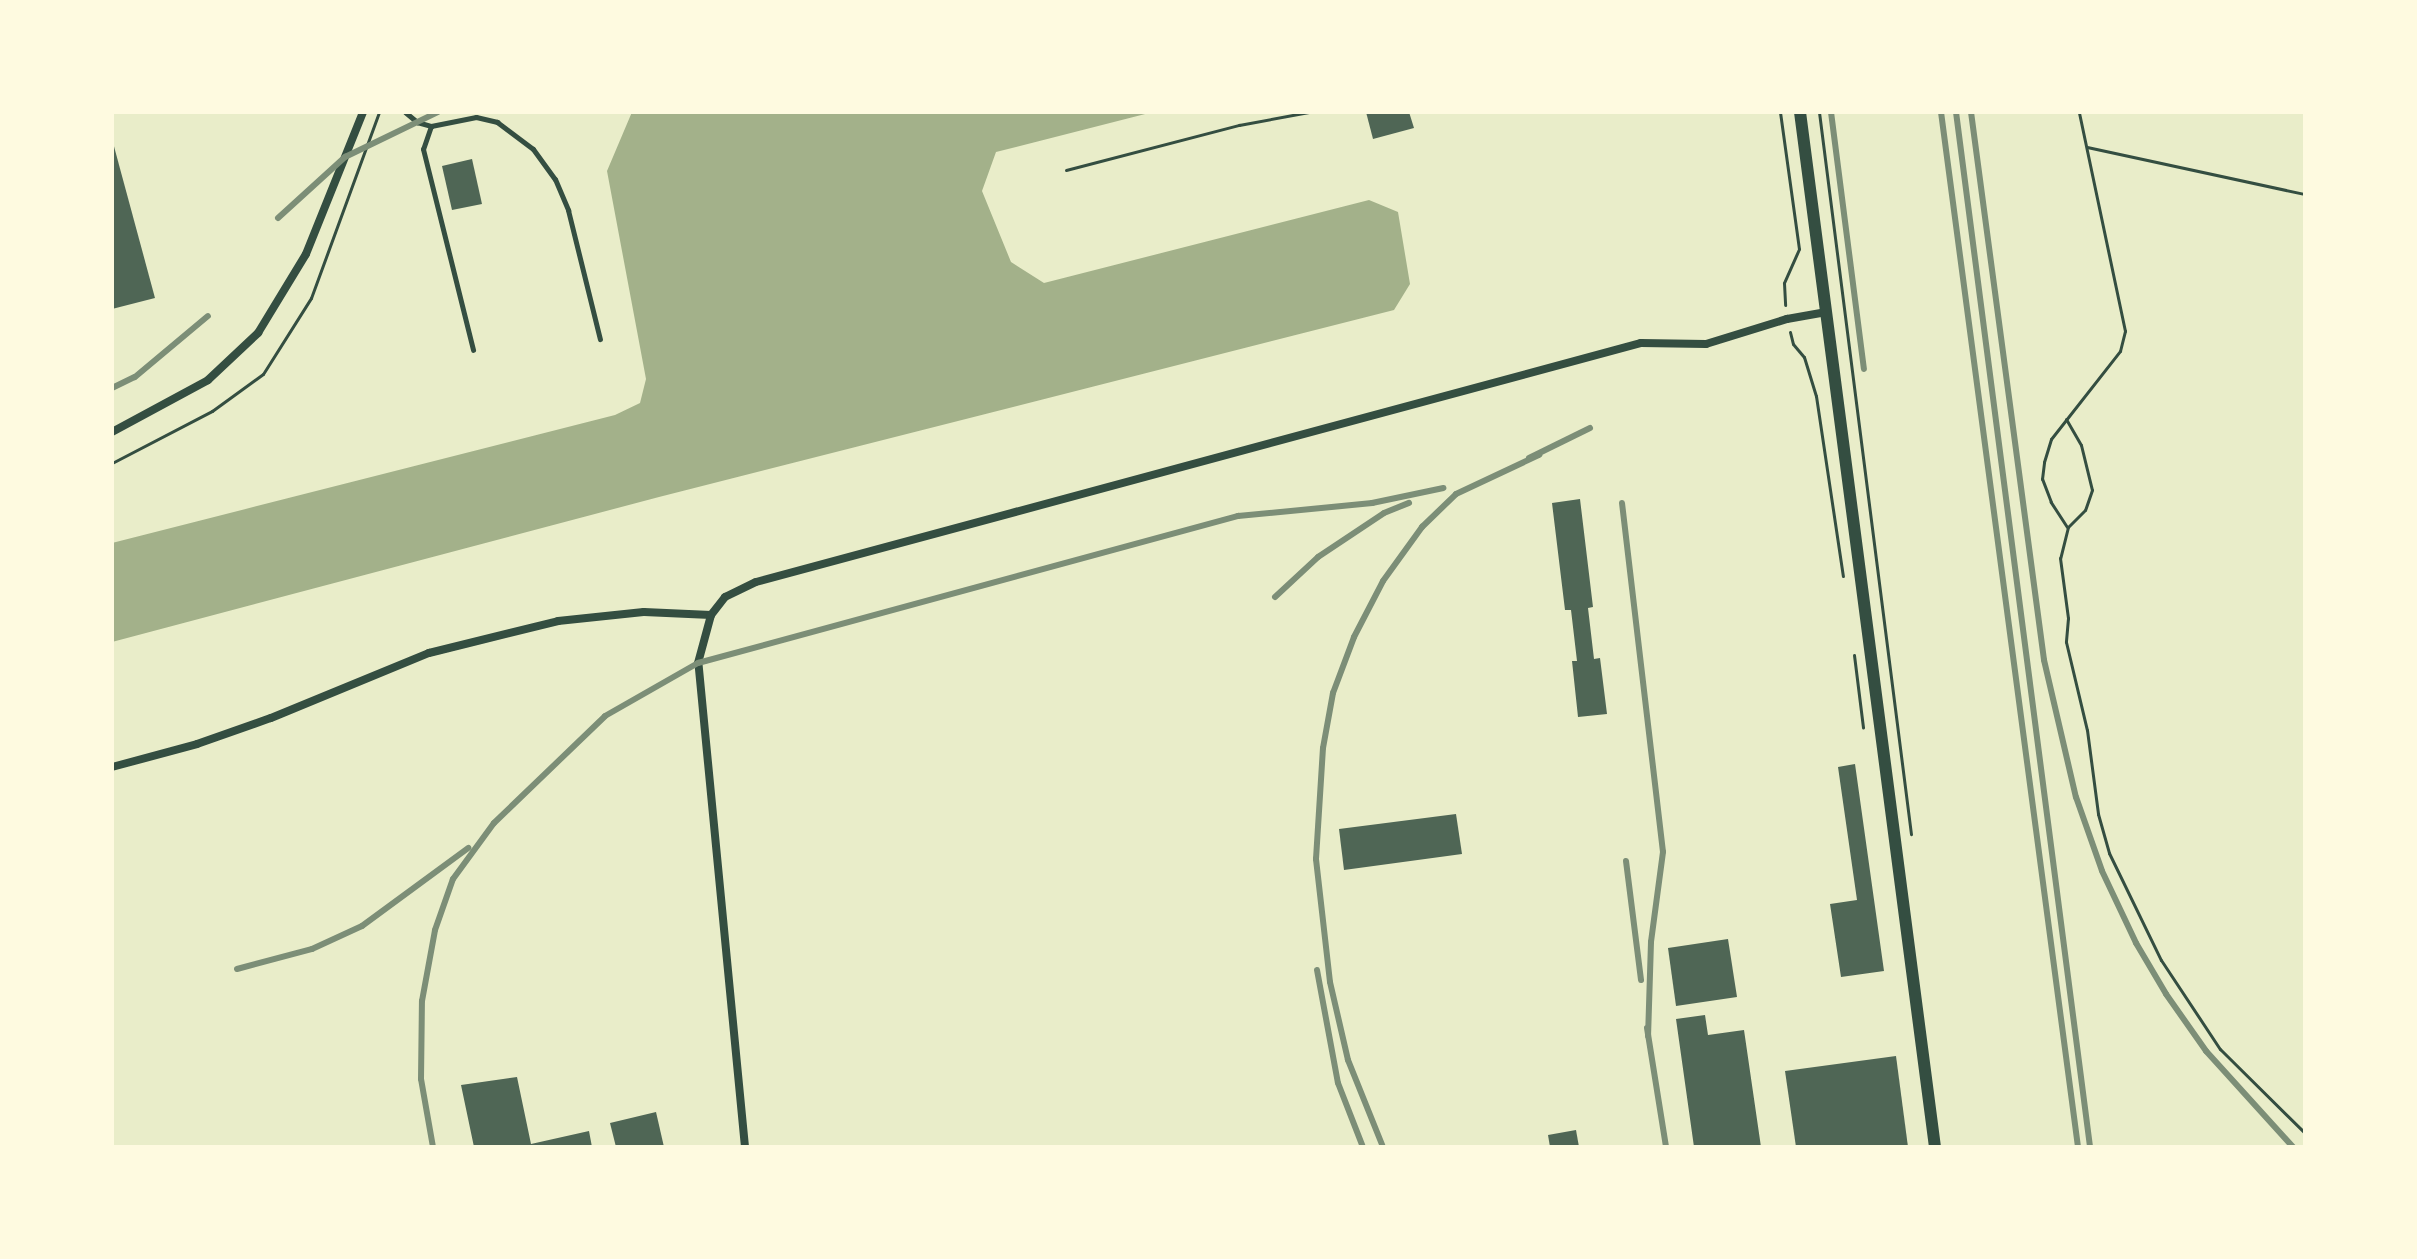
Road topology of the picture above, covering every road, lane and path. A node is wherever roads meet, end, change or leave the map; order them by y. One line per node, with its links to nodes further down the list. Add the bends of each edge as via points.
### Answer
1 (363, 112): 17 (street, via 306,254 258,333 208,380)
2 (405, 112): 8 (lane)
3 (1309, 112): 10 (path)
4 (1780, 112): 12 (path, via 1799,249)
5 (1800, 112): 13 (street)
6 (1819, 112): 21 (path)
7 (2079, 112): 9 (path)
8 (431, 126): 14 (lane, via 476,117 497,122 533,149 555,179 568,210); 15 (lane, via 423,149)
9 (2087, 147): 11 (path); 16 (path, via 2125,331 2120,351)
10 (1066, 170)
11 (2305, 194)
12 (1784, 296)
13 (1826, 312): 19 (street, via 1706,344 1641,343 786,573 725,597); 24 (street)
14 (600, 339)
15 (473, 350)
16 (2066, 419): 18 (path, via 2051,439 2042,479); 18 (path, via 2081,445 2092,490 2085,510)
17 (112, 432)
18 (2068, 527): 22 (path, via 2060,558 2066,642 2109,853 2161,960 2220,1049)
19 (711, 615): 20 (street, via 644,612 558,621 444,650 271,718); 23 (street, via 698,663)
20 (112, 767)
21 (1913, 847)
22 (2305, 1133)
23 (745, 1147)
24 (1935, 1147)

